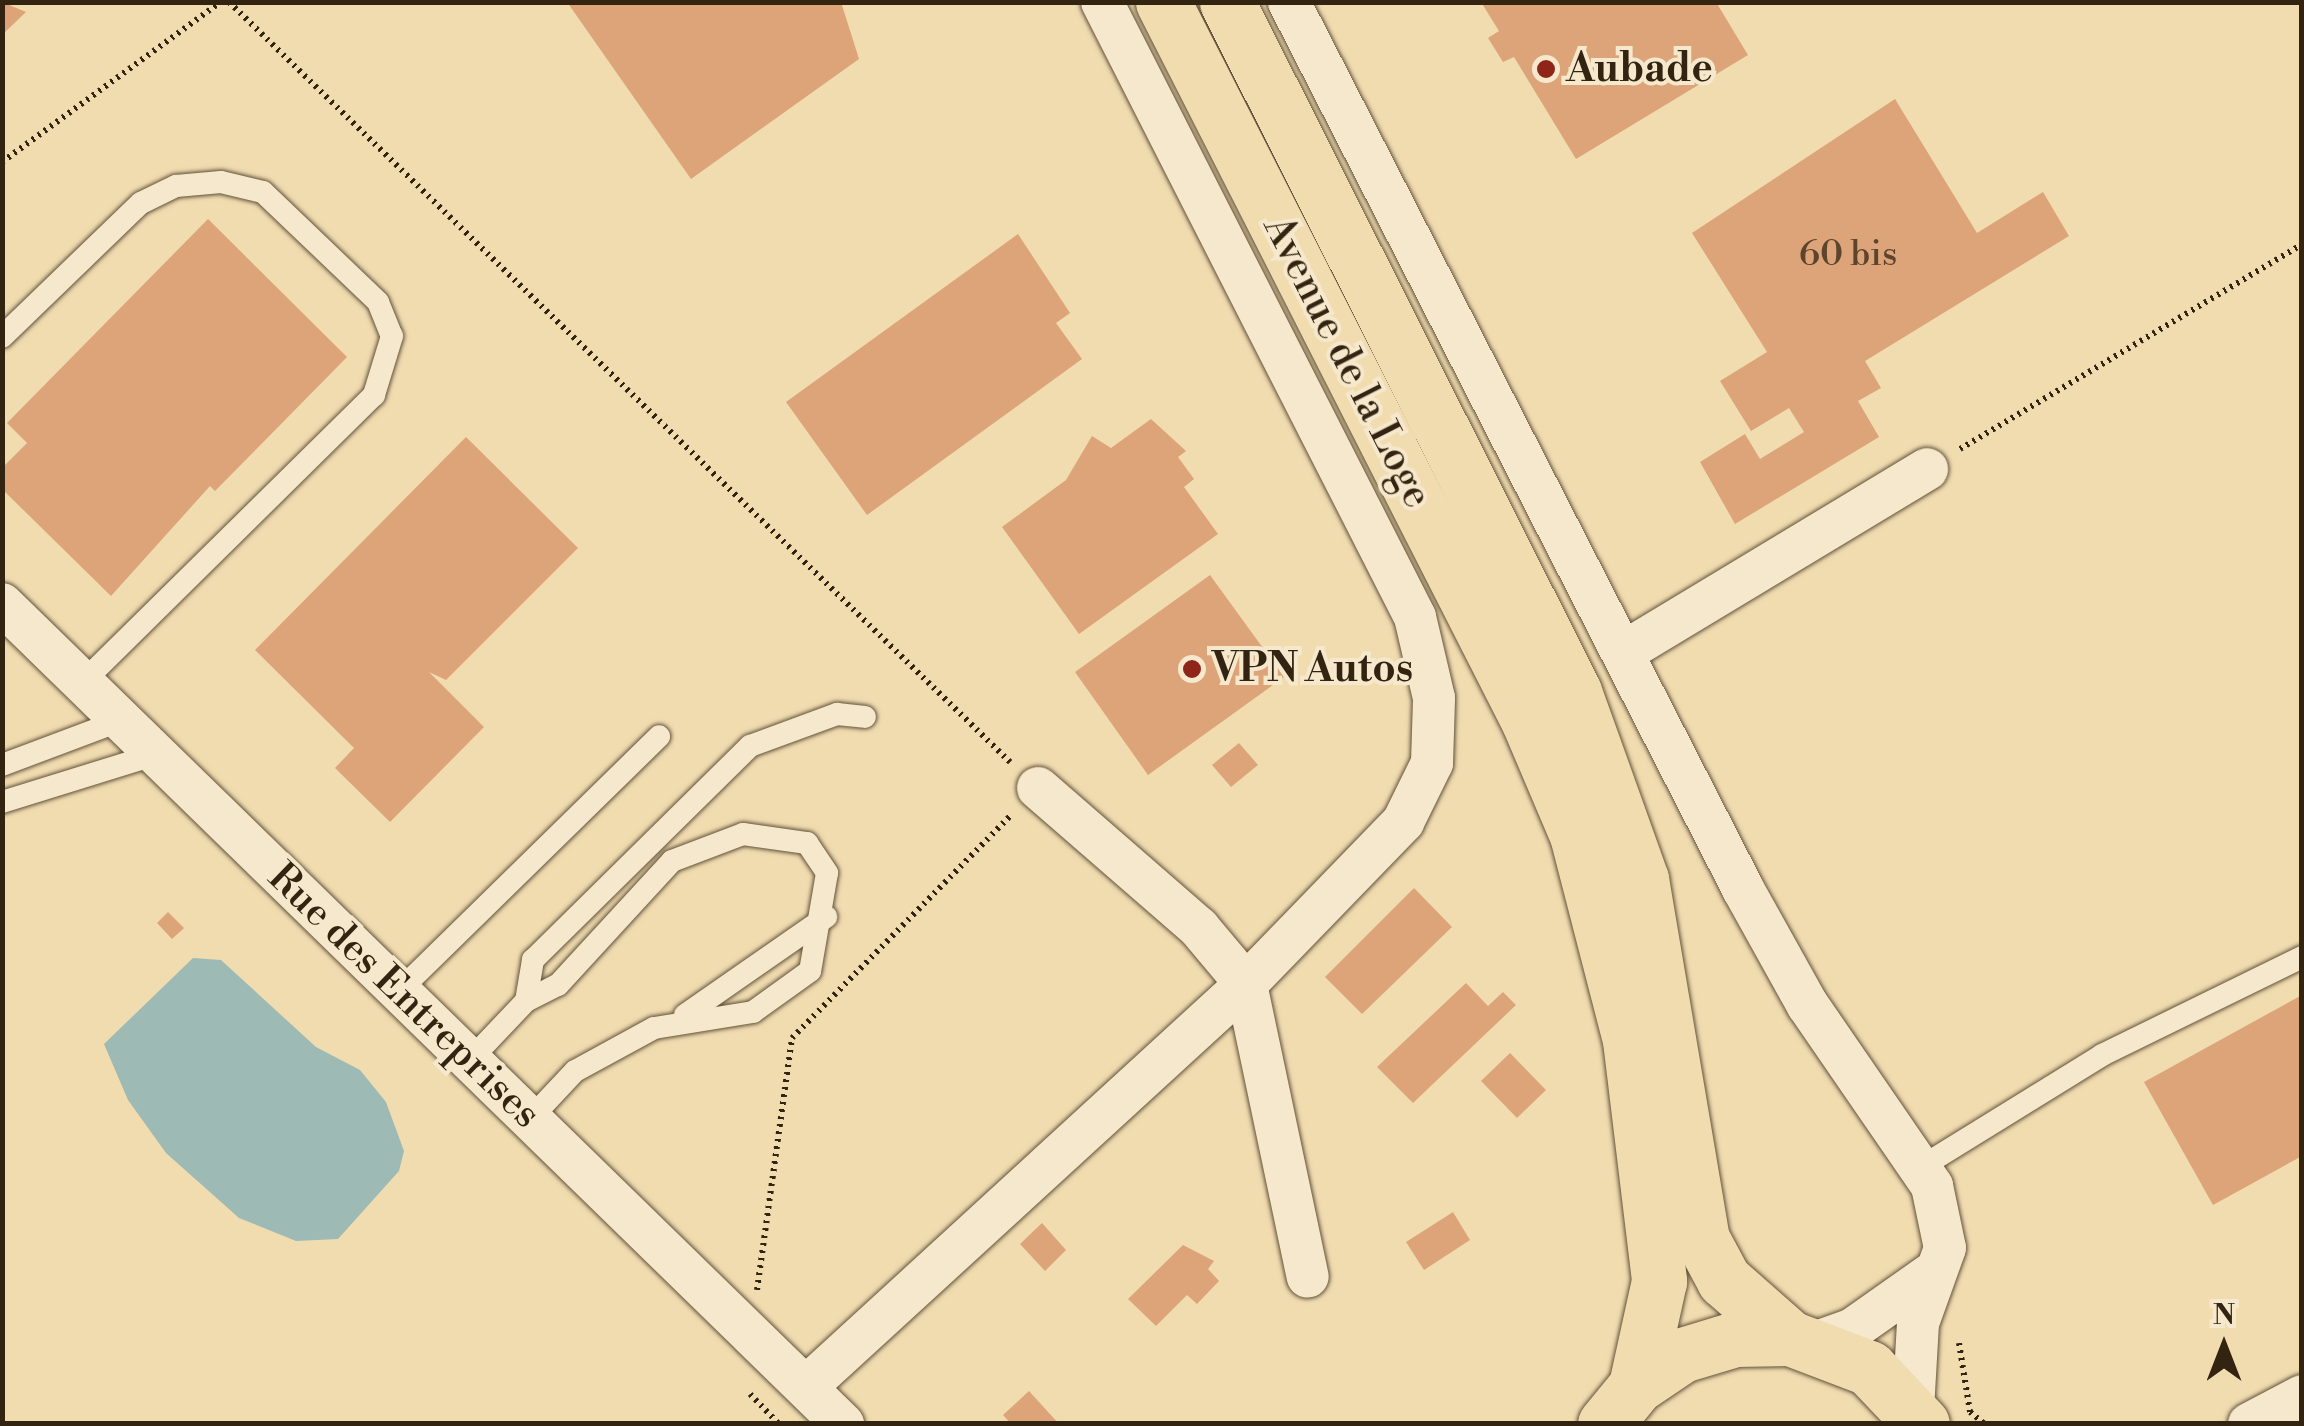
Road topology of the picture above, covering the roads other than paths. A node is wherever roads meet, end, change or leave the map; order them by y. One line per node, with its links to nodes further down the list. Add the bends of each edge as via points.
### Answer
1 (1102, 2): 19 (street, via 1415,616 1434,698 1432,763 1403,822)
2 (1163, 2): 31 (main road, Avenue de la Loge, via 1529,722 1598,900 1630,1040 1659,1281)
3 (1227, 2): 28 (main road, Avenue de la Loge, via 1574,692 1642,879 1702,1239 1724,1280)
4 (1289, 2): 8 (street)
5 (2, 336): 9 (lane, via 140,203 176,186 222,182 263,192 378,302 392,336 374,395)
6 (1927, 469): 8 (street)
7 (2, 604): 9 (street, Rue des Entreprises)
8 (1624, 652): 25 (street, via 1807,1004)
9 (83, 682): 11 (street, Rue des Entreprises)
10 (865, 717): 21 (lane, via 837,714 750,746 533,960)
11 (122, 720): 13 (street, Rue des Entreprises); 14 (lane)
12 (658, 736): 20 (lane)
13 (156, 754): 16 (lane); 20 (street, Rue des Entreprises)
14 (2, 765)
15 (1038, 788): 19 (street, via 1199,928)
16 (2, 802)
17 (826, 917): 21 (lane, via 827,874 807,843 743,834 672,861 558,985); 22 (lane); 22 (lane, via 810,971 753,1012)
18 (2302, 957): 25 (lane, via 2102,1055)
19 (1246, 984): 27 (street); 29 (street)
20 (399, 991): 23 (street, Rue des Entreprises)
21 (526, 1001): 23 (lane)
22 (673, 1024): 24 (lane, via 575,1072)
23 (470, 1060): 24 (street, Rue des Entreprises)
24 (530, 1119): 29 (street, Rue des Entreprises)
25 (1921, 1167): 26 (street, via 1944,1227)
26 (1931, 1274): 28 (street, via 1853,1329); 32 (street, via 1912,1360)
27 (1308, 1277)
28 (1802, 1341): 31 (main road, via 1734,1339 1682,1355); 32 (main road, via 1869,1368)
29 (806, 1388): 33 (street, Rue des Entreprises)
30 (2302, 1396): 34 (street)
31 (1621, 1404)
32 (1917, 1417)
33 (843, 1424)
34 (2249, 1424)

